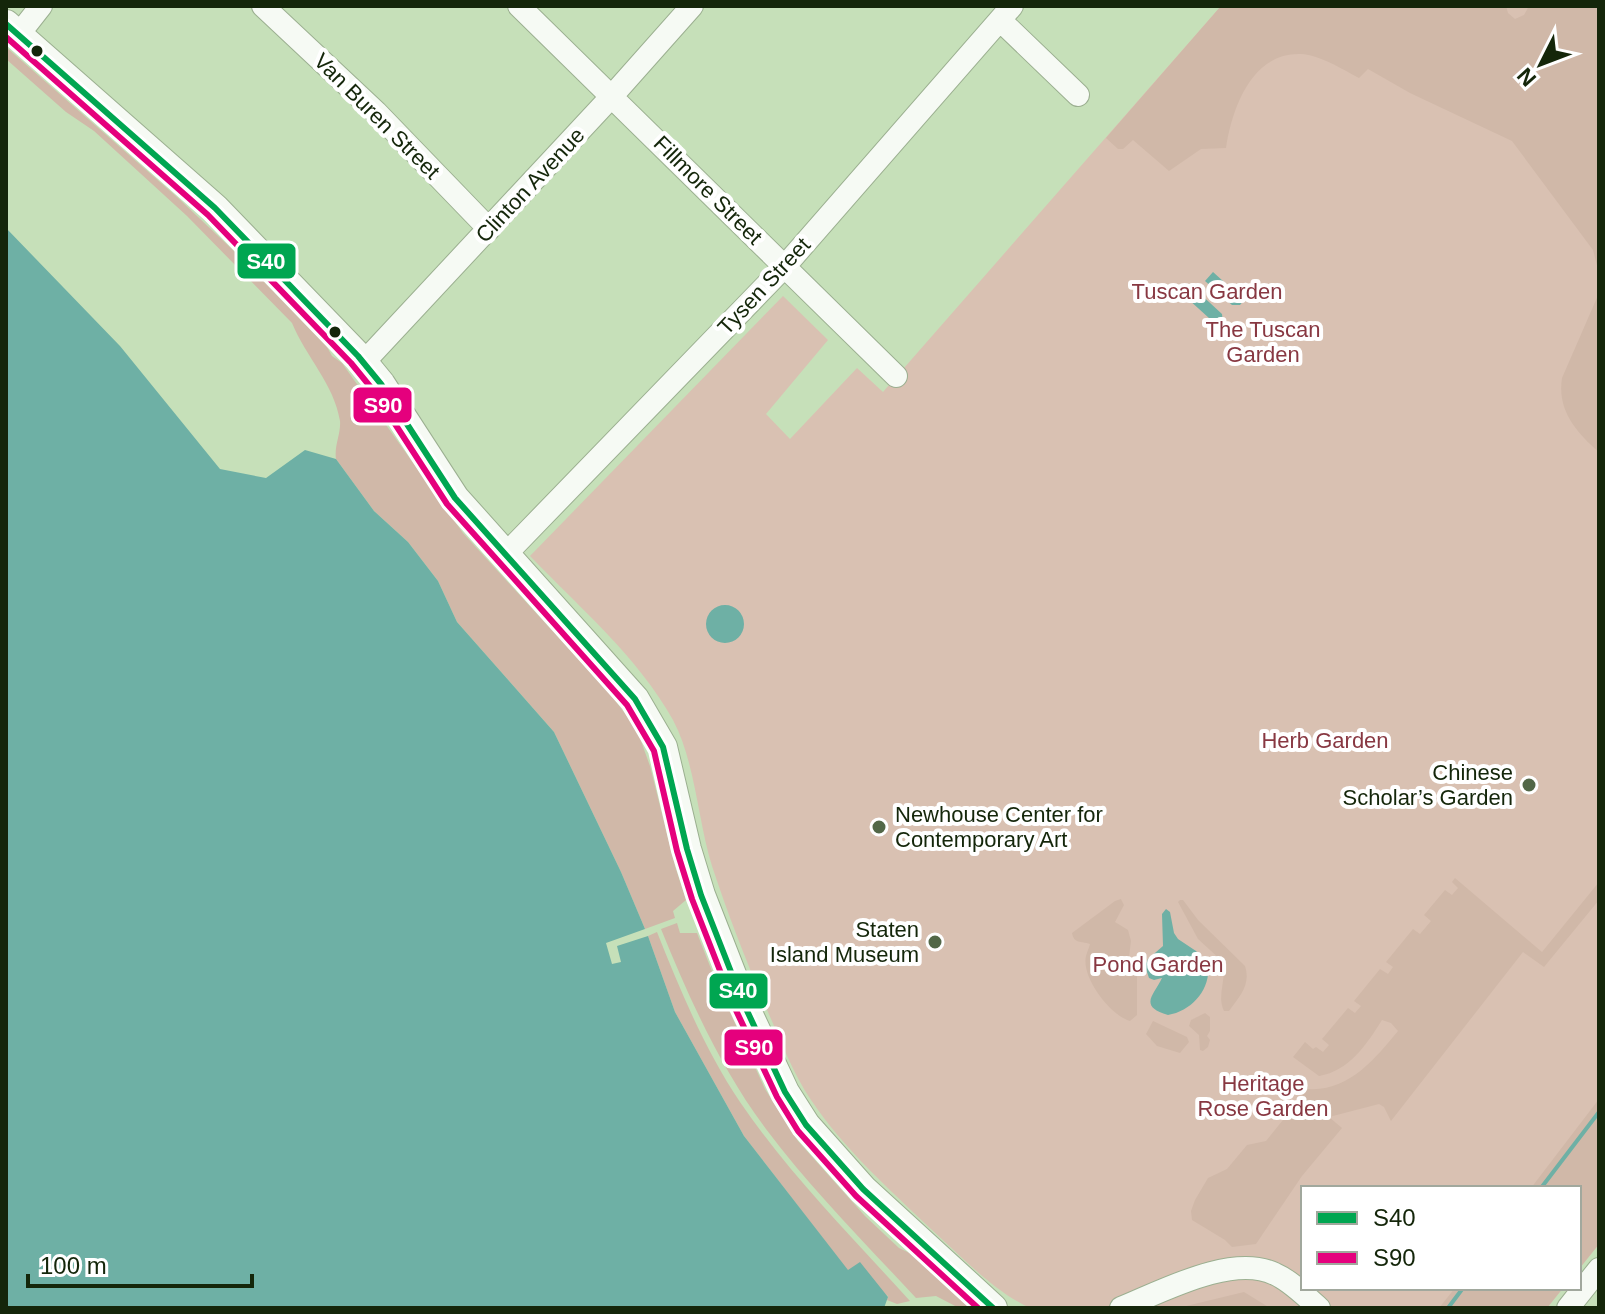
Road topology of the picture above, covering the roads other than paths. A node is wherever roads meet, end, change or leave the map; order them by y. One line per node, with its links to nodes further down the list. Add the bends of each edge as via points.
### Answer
1 (41, 6): 6 (street)
2 (263, 6): 9 (street, Van Buren Street)
3 (519, 6): 8 (street, Fillmore Street)
4 (692, 6): 8 (street, Clinton Avenue)
5 (1006, 13): 7 (street); 10 (street, Tysen Street)
6 (12, 29): 11 (main road, via 206,200)
7 (1078, 95)
8 (612, 96): 9 (street, Clinton Avenue); 10 (street, Fillmore Street)
9 (489, 229): 11 (street, Clinton Avenue)
10 (785, 266): 12 (street, Fillmore Street); 13 (street, Tysen Street)
11 (364, 362): 13 (main road, via 447,488)
12 (896, 376)
13 (505, 555): 15 (main road, via 620,681 659,736 701,895 751,1020 795,1109 863,1189)
14 (1599, 1269): 18 (street)
15 (993, 1308)
16 (1121, 1308): 17 (street, via 1194,1279 1249,1268 1282,1278)
17 (1319, 1308)
18 (1568, 1308)

